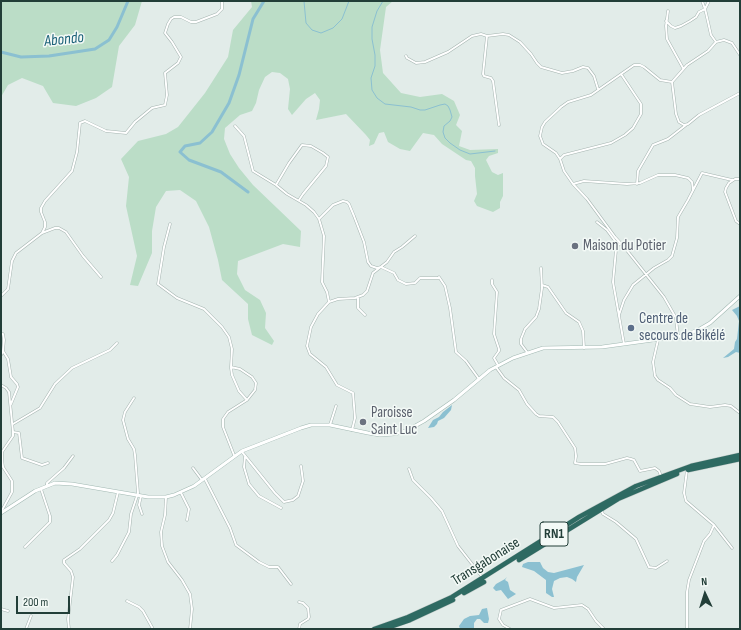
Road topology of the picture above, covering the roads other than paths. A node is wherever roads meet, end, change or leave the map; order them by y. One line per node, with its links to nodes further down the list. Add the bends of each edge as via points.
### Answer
1 (222, 1): 31 (street, via 222,9 217,14 196,22 181,17 170,19 165,33 181,57 178,63 165,73 165,105 152,108 124,134 106,131 87,122 80,123 72,171 41,208 46,222)
2 (702, 1): 4 (street)
3 (709, 1): 4 (street)
4 (705, 9): 6 (street, via 694,19 678,27 672,27); 8 (street, via 711,35)
5 (668, 10): 6 (street)
6 (666, 21): 11 (street, via 667,40)
7 (487, 36): 10 (street, via 472,36 448,52 426,62 416,63); 14 (street, via 503,34 515,38 527,48 539,65 549,70 565,73 586,67 591,70); 16 (street, via 483,74 493,81)
8 (716, 42): 9 (street, via 732,42); 11 (street, via 708,51)
9 (740, 55)
10 (406, 56)
11 (683, 68): 13 (street)
12 (621, 74): 13 (street, via 637,64 660,80); 14 (street); 19 (street, via 641,104 640,114 633,128 611,143 564,155)
13 (672, 82): 17 (street, via 676,114 681,124)
14 (598, 90): 19 (street, via 591,95 568,102 542,127 542,142)
15 (740, 93): 17 (street)
16 (499, 125)
17 (686, 125): 23 (street, via 668,139 653,145 638,171)
18 (235, 126): 24 (street, via 244,136 253,171)
19 (560, 159): 22 (street)
20 (740, 179): 21 (street)
21 (732, 180): 25 (street, via 702,173); 30 (street, via 726,188 726,196 736,221)
22 (573, 184): 23 (street, via 584,181); 33 (street)
23 (637, 184): 25 (street, via 658,175 675,175 688,178 692,182)
24 (276, 185): 26 (street); 26 (street, via 302,145 311,146 328,157 326,166)
25 (693, 190): 36 (street, via 678,217 677,238 672,256)
26 (299, 200): 27 (street)
27 (319, 219): 34 (street, via 333,205 347,202 364,242 370,265); 43 (street, via 324,236 322,282)
28 (597, 222): 33 (street)
29 (170, 224): 56 (street, via 158,284 177,298 204,309 222,327 231,342)
30 (740, 224)
31 (42, 233): 37 (street, via 58,228 62,230); 40 (street, via 16,253 12,261 8,290)
32 (415, 236): 34 (street, via 394,252)
33 (619, 244): 36 (street); 45 (street, via 616,250 613,282)
34 (381, 267): 42 (street, via 373,273 367,291); 57 (street, via 394,273 398,280 406,284 415,283 420,278 439,278 444,285 450,308 456,352 470,366)
35 (541, 268): 39 (street)
36 (646, 274): 45 (street, via 633,285); 47 (street, via 674,312)
37 (101, 277)
38 (492, 280): 55 (street, via 497,291 494,334 499,349 494,358)
39 (542, 285): 51 (street, via 548,287 566,313 579,322 583,331); 53 (street, via 536,317 525,329 521,339)
40 (1, 296)
41 (740, 296): 47 (street, via 704,326)
42 (358, 298): 43 (street); 44 (street, via 358,308)
43 (329, 302): 66 (street, via 311,326 307,346 310,354 326,367 337,385 353,393 355,418)
44 (366, 315)
45 (619, 316): 50 (street)
46 (1, 334): 52 (street, via 4,340)
47 (678, 337): 48 (street)
48 (658, 340): 50 (street); 63 (street, via 653,362 658,380 690,404 710,407 731,406)
49 (117, 343): 64 (street, via 110,350 72,368 55,384 40,408)
50 (624, 344): 51 (street)
51 (584, 348): 53 (street, via 543,348)
52 (3, 351): 54 (street); 61 (street, via 8,359 11,377 18,387)
53 (527, 352): 55 (street)
54 (1, 355)
55 (497, 366): 57 (street); 79 (street, via 504,378 519,390 536,414 553,417 558,422 575,448 574,463 605,464 626,458 634,460 640,471 655,468)
56 (231, 367): 60 (street, via 239,391); 60 (street, via 240,369 255,379 257,386)
57 (478, 379): 66 (street, via 454,400 411,429 380,435)
58 (1, 385): 61 (street, via 9,392)
59 (134, 398): 85 (street, via 125,412 124,420 128,439 135,454)
60 (247, 400): 69 (street, via 228,412 223,420)
61 (11, 405): 64 (street)
62 (336, 406): 65 (street)
63 (740, 413)
64 (13, 424): 67 (street)
65 (330, 425): 66 (street); 68 (street, via 318,424 301,428)
66 (352, 430)
67 (13, 432): 74 (street, via 19,433 22,458 42,465); 89 (street, via 2,452 3,467 12,481 12,492)
68 (242, 451): 69 (street); 72 (street)
69 (234, 455): 80 (street)
70 (740, 455): 79 (highway, Transgabonaise / RN1)
71 (73, 456): 81 (street)
72 (245, 457): 75 (street, via 284,502 294,500 298,496 303,481); 87 (street, via 244,467 249,484 260,496)
73 (740, 459): 78 (highway, Transgabonaise / RN1)
74 (48, 463)
75 (301, 466)
76 (193, 468): 80 (street)
77 (409, 469): 97 (street, via 413,480 442,511 458,546)
78 (687, 470): 88 (highway, Transgabonaise / RN1, via 641,488); 92 (street, via 684,493 686,501)
79 (661, 476): 97 (highway, Transgabonaise / RN1, via 630,489 596,508)
80 (203, 480): 84 (street); 98 (street, via 230,528 236,545 259,562 269,567 278,567)
81 (47, 486): 82 (street); 83 (street, via 67,483)
82 (40, 488): 89 (street); 93 (street, via 50,522)
83 (118, 492): 85 (street); 105 (street, via 109,520 64,562 73,577)
84 (181, 493): 86 (street); 91 (street, via 189,509)
85 (139, 496): 86 (street); 90 (street); 95 (street, via 131,514 129,532)
86 (166, 497): 107 (street, via 161,532 162,546 168,562 190,594)
87 (281, 508)
88 (600, 509): 96 (street, via 636,539 649,567 656,568); 97 (highway, Transgabonaise / RN1)
89 (1, 513)
90 (142, 514)
91 (187, 520)
92 (714, 524): 94 (street); 113 (street, via 704,541 689,580)
93 (25, 547)
94 (732, 548)
95 (112, 560)
96 (667, 561)
97 (484, 580): 109 (highway, Transgabonaise / RN1, via 430,608); 110 (highway, Transgabonaise / RN1, via 430,611)
98 (291, 584)
99 (127, 601): 106 (street, via 143,611)
100 (299, 602): 108 (street, via 306,605 309,617 300,624)
101 (1, 609): 102 (street)
102 (8, 611)
103 (31, 616): 104 (street)
104 (26, 629)
105 (69, 629)
106 (154, 629)
107 (190, 629)
108 (299, 629)
109 (374, 629)
110 (384, 629)
111 (510, 629): 112 (street, via 503,625 499,612 530,599 554,608 582,605)
112 (604, 629)
113 (687, 629)

